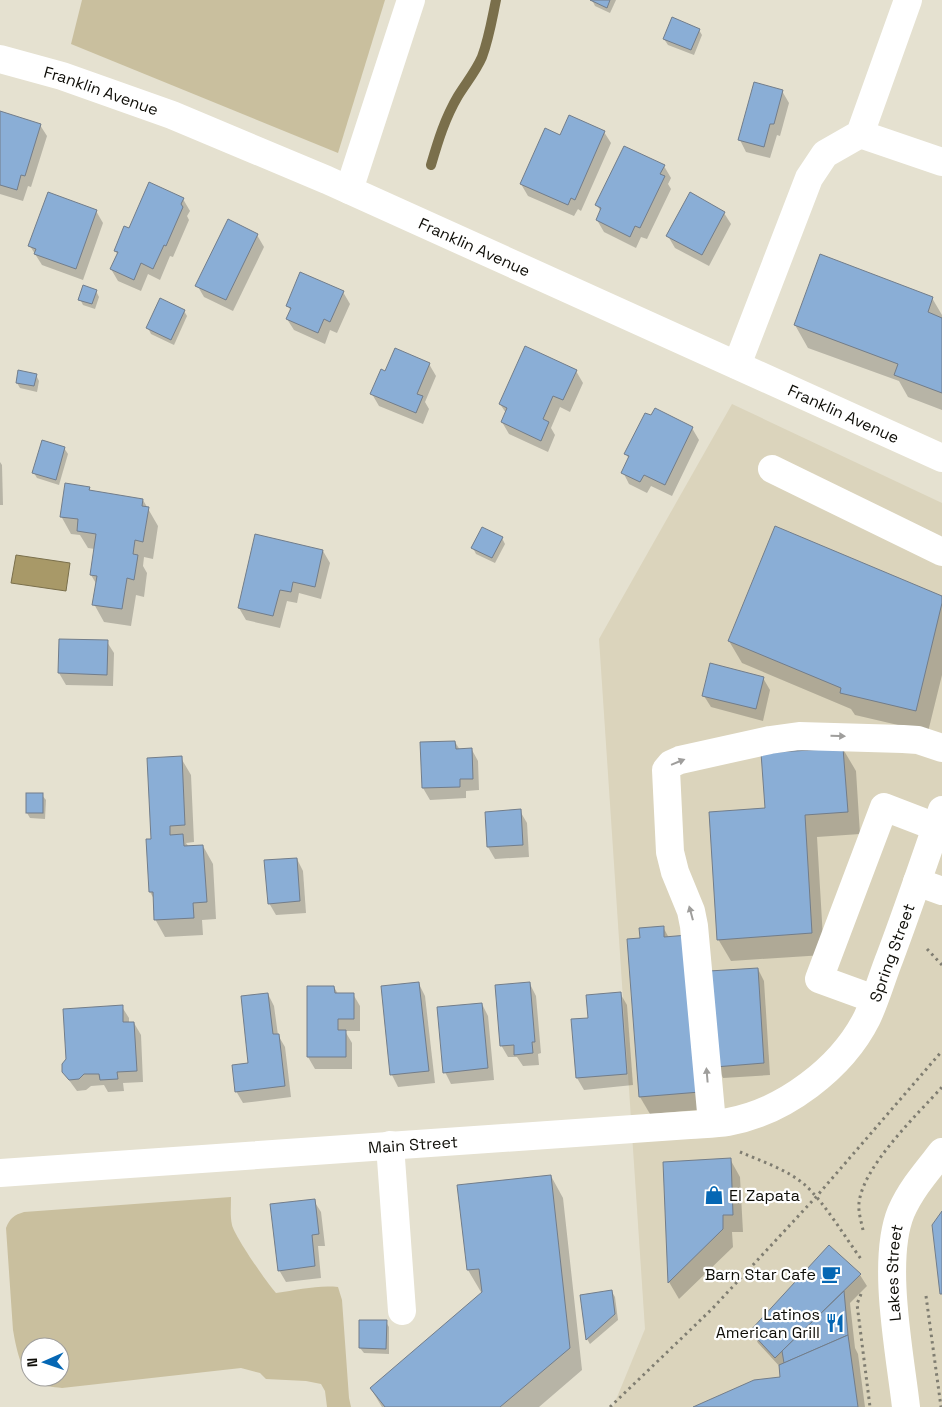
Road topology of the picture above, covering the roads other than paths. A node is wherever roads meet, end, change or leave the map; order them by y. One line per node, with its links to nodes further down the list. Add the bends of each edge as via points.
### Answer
1 (412, 0): 6 (street)
2 (908, 0): 4 (street)
3 (0, 59): 6 (street, Franklin Avenue, via 62,76 172,115)
4 (860, 134): 5 (street); 7 (street, via 826,154 809,178)
5 (942, 162)
6 (349, 190): 7 (street, Franklin Avenue)
7 (737, 365): 8 (street, Franklin Avenue)
8 (942, 458)
9 (772, 468): 10 (street)
10 (942, 552)
11 (942, 748): 17 (street, one-way to 11, via 694,926 670,852 666,770 680,760 799,736 918,740)
12 (939, 818): 13 (street, Spring Street); 15 (street, via 884,807 820,979)
13 (917, 882): 14 (street); 15 (street, Spring Street)
14 (942, 891)
15 (874, 999): 16 (street, Spring Street, via 867,1018 852,1040)
16 (815, 1081): 17 (street, Main Street, via 782,1103 756,1114)
17 (712, 1123): 18 (street, Main Street)
18 (390, 1145): 20 (street, Main Street); 21 (street)
19 (942, 1152): 22 (street, Lakes Street, via 912,1189 900,1214 894,1244 894,1308)
20 (0, 1173)
21 (402, 1311)
22 (906, 1407)

